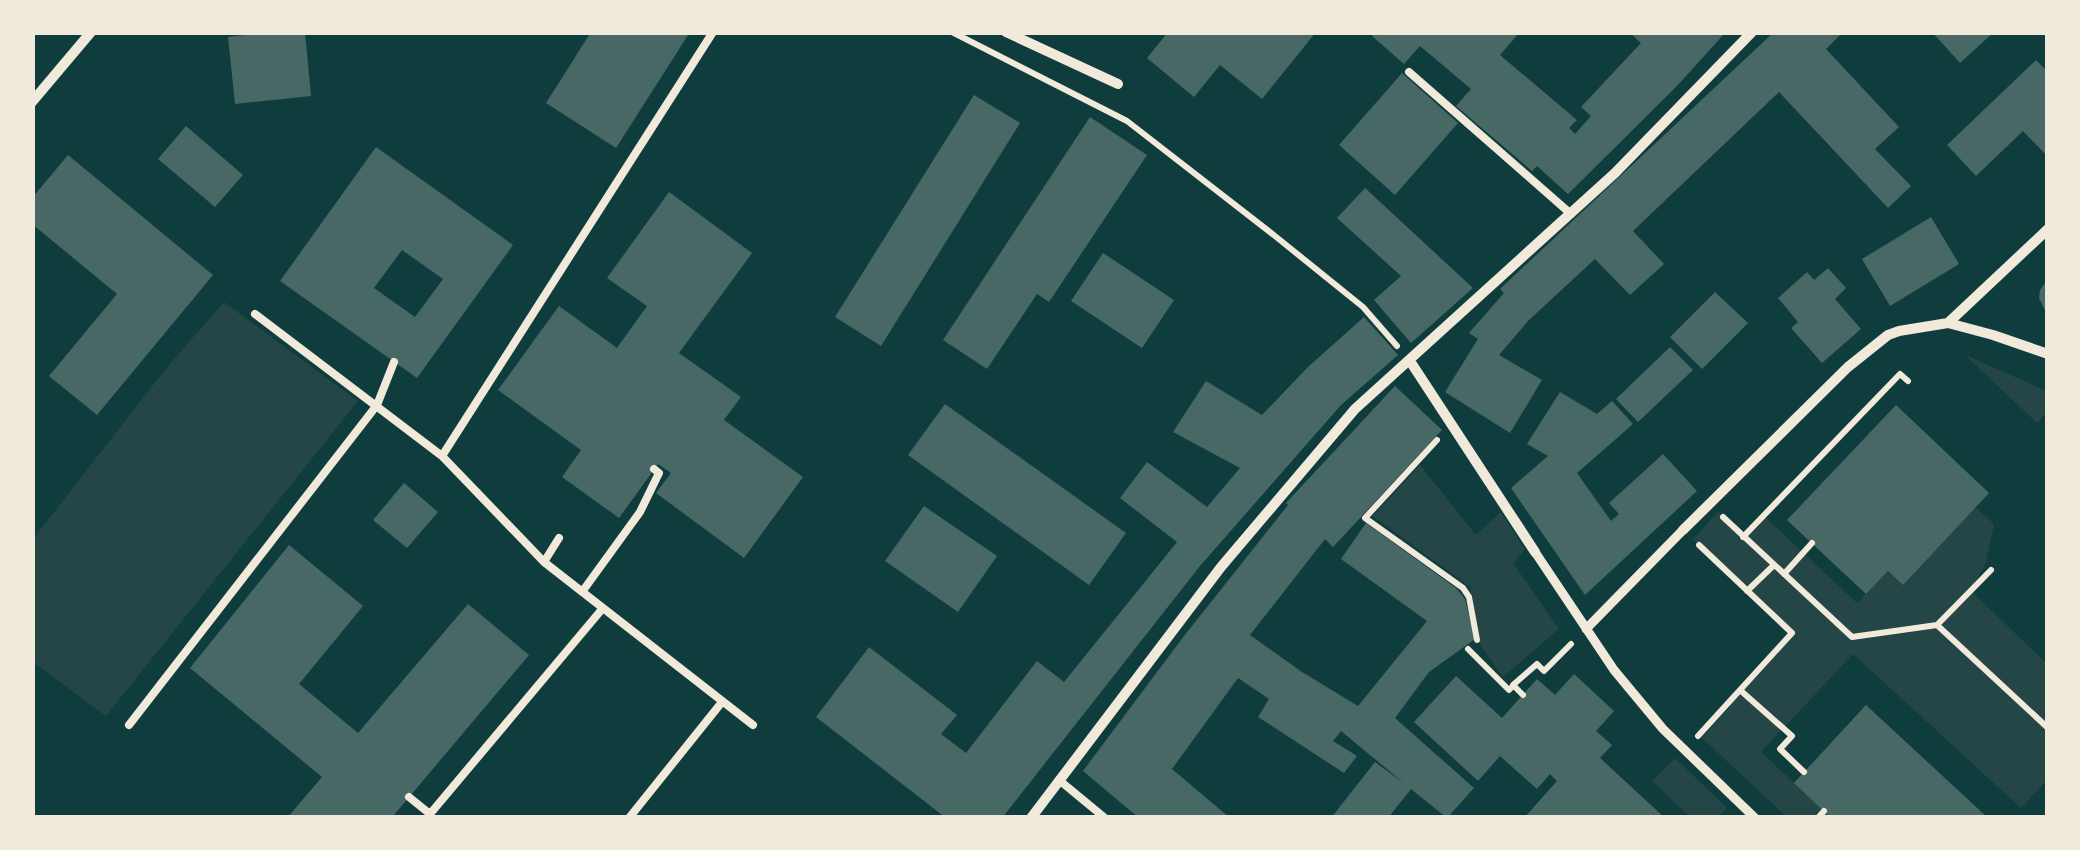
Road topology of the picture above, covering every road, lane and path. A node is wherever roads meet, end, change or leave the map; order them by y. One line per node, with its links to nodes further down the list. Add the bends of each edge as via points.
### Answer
1 (91, 32): 8 (street)
2 (713, 32): 19 (lane)
3 (952, 32): 14 (path, via 1127,120 1363,307)
4 (1006, 32): 7 (street)
5 (1752, 32): 9 (street)
6 (1409, 72): 9 (lane)
7 (1118, 84)
8 (32, 102)
9 (1570, 214): 14 (street)
10 (2048, 229): 12 (street)
11 (255, 314): 17 (lane)
12 (1948, 323): 13 (street); 21 (street, via 1900,331 1875,344)
13 (2048, 354)
14 (1410, 361): 18 (street); 47 (street, via 1355,409 1278,497)
15 (394, 362): 17 (lane)
16 (1908, 382): 23 (path, via 1900,374)
17 (377, 404): 19 (lane); 42 (lane)
18 (1452, 424): 26 (street); 36 (path, via 1365,518 1463,588)
19 (442, 456): 27 (lane)
20 (654, 468): 32 (lane, via 659,473 640,512)
21 (1709, 503): 22 (street); 23 (path)
22 (1683, 530): 31 (path); 35 (street)
23 (1743, 537): 28 (path)
24 (559, 538): 27 (lane)
25 (1812, 544): 30 (path)
26 (1535, 552): 35 (street)
27 (544, 562): 32 (lane)
28 (1774, 564): 30 (path); 31 (path)
29 (1991, 570): 34 (path)
30 (1784, 574): 34 (path, via 1852,637)
31 (1747, 591): 39 (path, via 1792,633)
32 (582, 592): 33 (lane)
33 (603, 608): 41 (lane); 48 (lane, via 430,814)
34 (1937, 624): 44 (path)
35 (1586, 628): 38 (path, via 1544,671 1536,664); 45 (street)
36 (1476, 640)
37 (1468, 649): 38 (path, via 1508,690)
38 (1514, 685): 40 (path)
39 (1740, 690): 45 (path); 46 (path, via 1792,736 1780,749)
40 (1523, 695)
41 (722, 702): 43 (lane); 49 (lane)
42 (129, 725)
43 (753, 725)
44 (2048, 728)
45 (1685, 750): 52 (street)
46 (1804, 772)
47 (1059, 780): 50 (street); 51 (lane)
48 (410, 797)
49 (629, 818)
50 (1030, 818)
51 (1105, 818)
52 (1755, 818)

